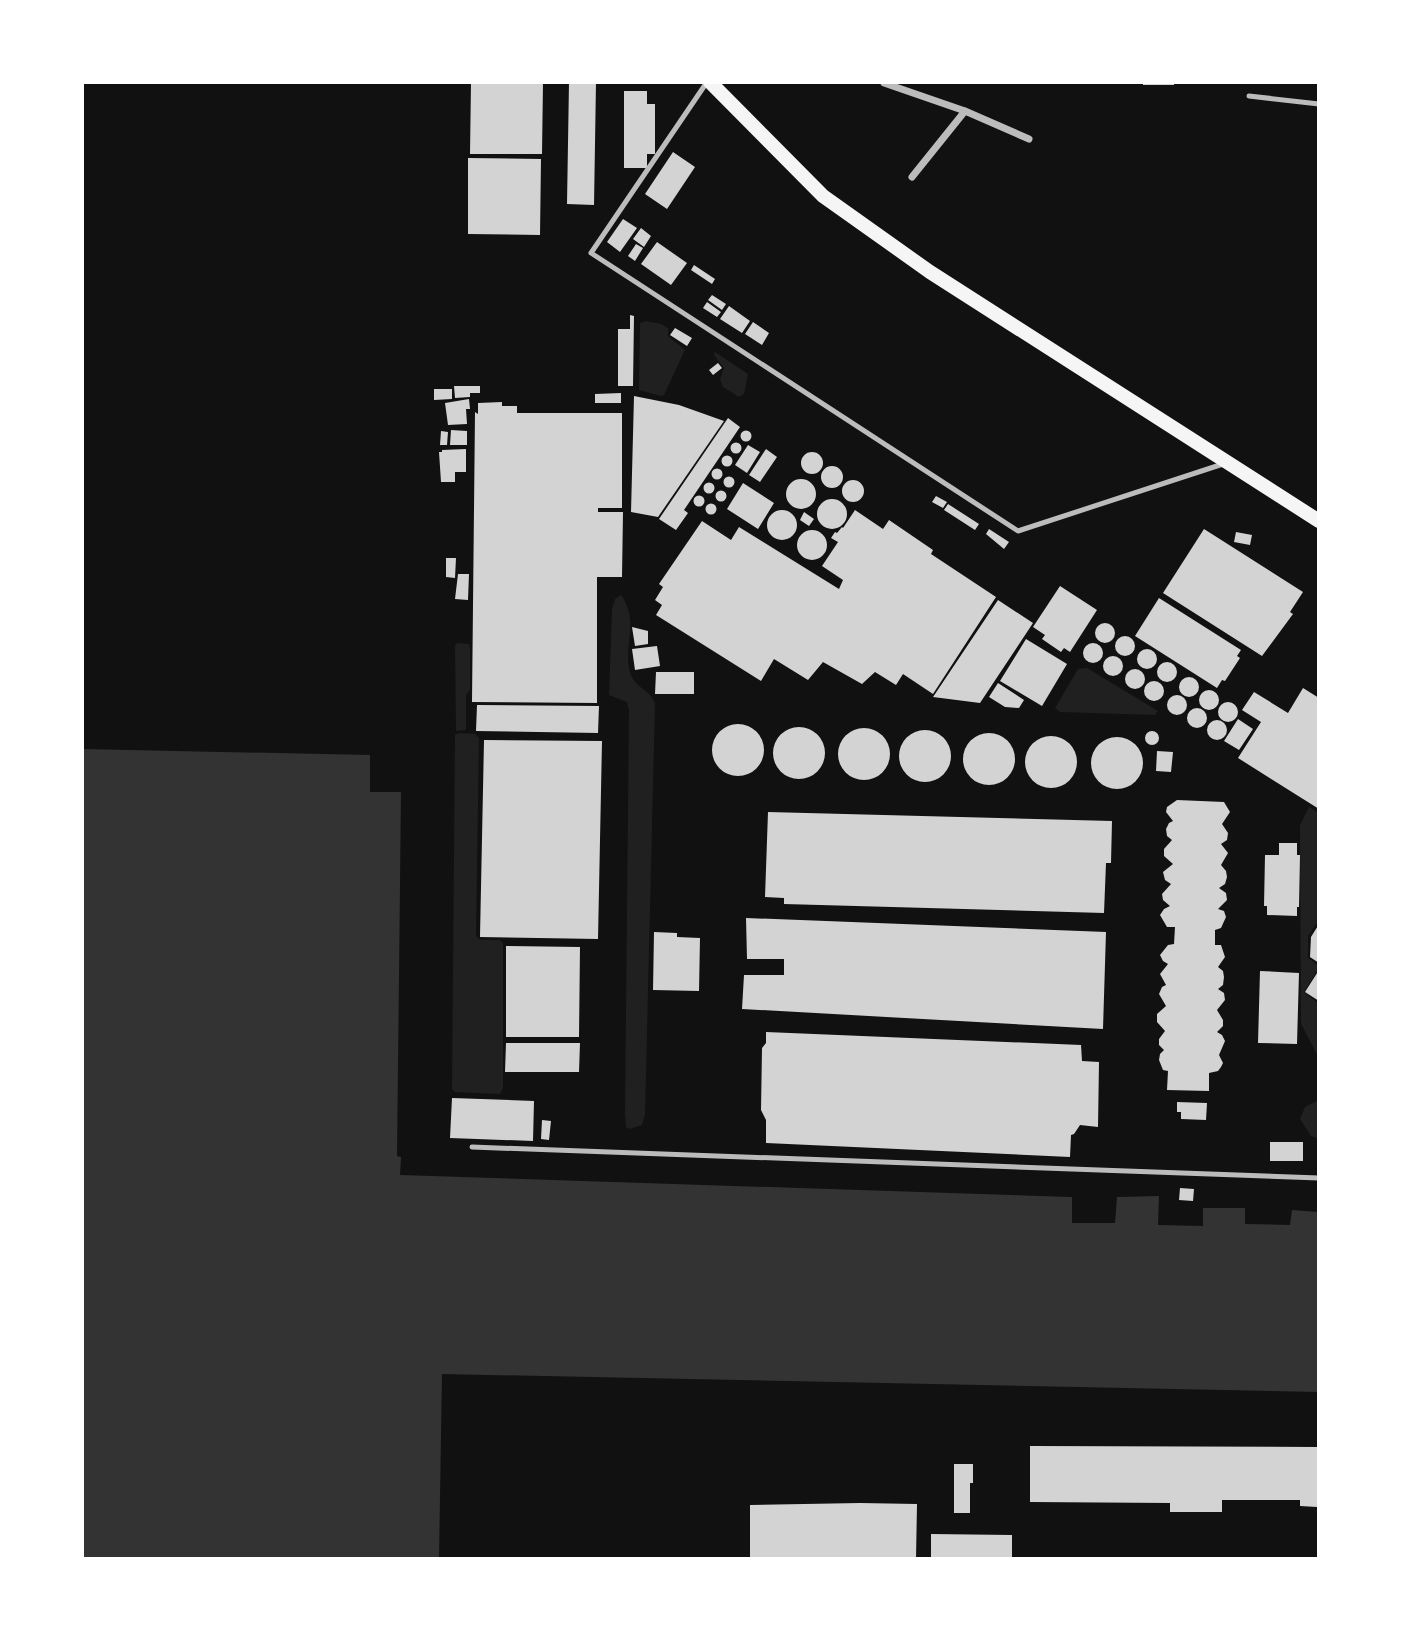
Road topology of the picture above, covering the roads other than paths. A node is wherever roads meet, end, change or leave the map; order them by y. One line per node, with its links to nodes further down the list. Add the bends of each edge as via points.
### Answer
1 (708, 82): 8 (main road, via 822,196 930,272); 8 (lane, via 591,253 1018,531)
2 (884, 82): 5 (street)
3 (1249, 96): 4 (lane)
4 (1319, 104)
5 (965, 111): 6 (street); 7 (street)
6 (1029, 139)
7 (912, 177)
8 (1226, 463): 9 (main road)
9 (1319, 521)
10 (472, 1147): 11 (lane)
11 (1319, 1178)

